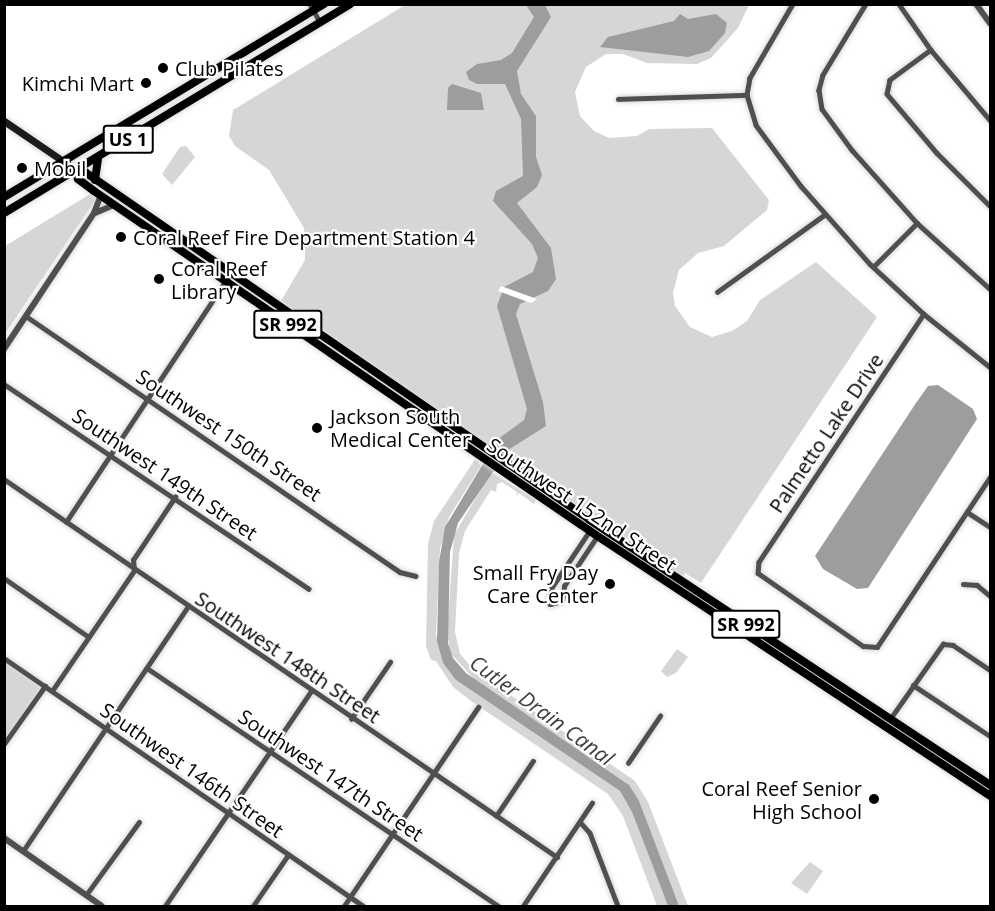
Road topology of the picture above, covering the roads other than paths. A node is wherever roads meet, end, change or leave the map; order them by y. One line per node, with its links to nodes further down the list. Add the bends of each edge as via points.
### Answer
1 (324, 4): 7 (main road, US 1)
2 (350, 4): 8 (main road, US 1)
3 (793, 4): 13 (street, via 755,67)
4 (866, 4): 28 (street, via 820,87 820,100 827,118)
5 (899, 4): 10 (street)
6 (976, 4): 9 (street)
7 (312, 8): 8 (street); 11 (main road, US 1)
8 (320, 22): 12 (main road, US 1)
9 (990, 23)
10 (930, 50): 15 (street); 24 (street, via 887,84 887,95)
11 (200, 79): 12 (street); 18 (main road, US 1)
12 (207, 91): 17 (main road, US 1)
13 (747, 94): 14 (street); 27 (street, via 756,125)
14 (618, 99)
15 (990, 120)
16 (4, 121): 18 (main road, Southwest 152nd Street)
17 (101, 155): 19 (main road, US 1); 20 (main road, via 94,164)
18 (63, 162): 19 (main road, Southwest 152nd Street); 22 (main road, US 1)
19 (76, 170): 20 (main road, Southwest 152nd Street / SR 992); 21 (main road, Southwest 152nd Street / SR 992, via 78,179); 25 (main road, US 1)
20 (95, 180): 29 (main road, Southwest 152nd Street / SR 992)
21 (100, 195): 23 (main road, Southwest 152nd Street / SR 992); 26 (street)
22 (4, 197)
23 (114, 205): 26 (street); 30 (main road, Southwest 152nd Street / SR 992)
24 (990, 206)
25 (4, 213)
26 (94, 213): 37 (street)
27 (824, 215): 31 (street); 35 (street)
28 (917, 223): 31 (street); 34 (street)
29 (167, 229): 30 (main road); 32 (main road, Southwest 152nd Street / SR 992)
30 (157, 233): 33 (main road, Southwest 152nd Street / SR 992)
31 (873, 267): 36 (street)
32 (231, 273): 33 (street); 48 (main road, Southwest 152nd Street / SR 992)
33 (227, 282): 41 (street); 50 (main road, Southwest 152nd Street / SR 992)
34 (990, 289)
35 (717, 292)
36 (924, 314): 39 (street); 46 (street, Palmetto Lake Drive, via 757,570 764,580 843,633 874,648)
37 (26, 316): 38 (street); 41 (street, Southwest 150th Street)
38 (4, 349)
39 (990, 367)
40 (4, 384): 42 (street, Southwest 149th Street)
41 (149, 399): 42 (street); 52 (street, Southwest 150th Street, via 400,572)
42 (110, 456): 45 (street, Southwest 149th Street); 47 (street)
43 (990, 477): 46 (street)
44 (4, 479): 47 (street, Southwest 148th Street)
45 (175, 497): 51 (street, via 133,560); 55 (street, Southwest 149th Street)
46 (967, 512): 49 (street)
47 (66, 522): 51 (street, Southwest 148th Street)
48 (599, 526): 50 (street); 50 (street); 70 (main road, Southwest 152nd Street / SR 992)
49 (990, 527)
50 (594, 534): 50 (street, via 550,591 550,604 562,601 564,586); 71 (main road, Southwest 152nd Street / SR 992)
51 (134, 571): 57 (street, Southwest 148th Street); 58 (street)
52 (416, 576)
53 (4, 578): 58 (street)
54 (963, 584): 56 (street, via 977,585)
55 (309, 590)
56 (990, 596)
57 (188, 606): 61 (street); 66 (street, Southwest 148th Street)
58 (89, 637): 65 (street)
59 (4, 658): 64 (street, Southwest 146th Street)
60 (390, 662): 69 (street)
61 (147, 668): 72 (street); 75 (street, Southwest 147th Street)
62 (990, 670): 63 (street, via 953,645 943,644)
63 (913, 685): 70 (street); 73 (street)
64 (45, 686): 65 (street, Southwest 146th Street); 74 (street)
65 (52, 691): 72 (street, Southwest 146th Street)
66 (310, 691): 69 (street, Southwest 148th Street); 75 (street)
67 (478, 706): 78 (street)
68 (660, 716): 77 (street)
69 (351, 719): 78 (street, Southwest 148th Street)
70 (890, 719): 71 (street); 79 (main road, Southwest 152nd Street / SR 992)
71 (885, 726): 80 (main road, Southwest 152nd Street / SR 992)
72 (106, 728): 82 (street, Southwest 146th Street); 88 (street)
73 (990, 736)
74 (4, 744)
75 (269, 751): 82 (street); 86 (street, Southwest 147th Street)
76 (533, 761): 83 (street)
77 (628, 763)
78 (432, 774): 83 (street, Southwest 148th Street); 86 (street)
79 (990, 785)
80 (990, 796)
81 (592, 803): 85 (street)
82 (228, 813): 89 (street, Southwest 146th Street); 94 (street)
83 (496, 816): 90 (street, Southwest 148th Street)
84 (139, 822): 91 (street)
85 (581, 823): 90 (street); 100 (street, via 590,833)
86 (391, 835): 92 (street); 98 (street, Southwest 147th Street)
87 (4, 838): 88 (street)
88 (23, 851): 91 (street)
89 (288, 855): 92 (street, Southwest 146th Street); 95 (street)
90 (557, 857): 99 (street)
91 (86, 895): 93 (street)
92 (350, 897): 96 (street); 97 (street, Southwest 146th Street)
93 (102, 906)
94 (165, 906)
95 (253, 906)
96 (344, 906)
97 (363, 906)
98 (499, 906)
99 (524, 906)
100 (618, 906)

